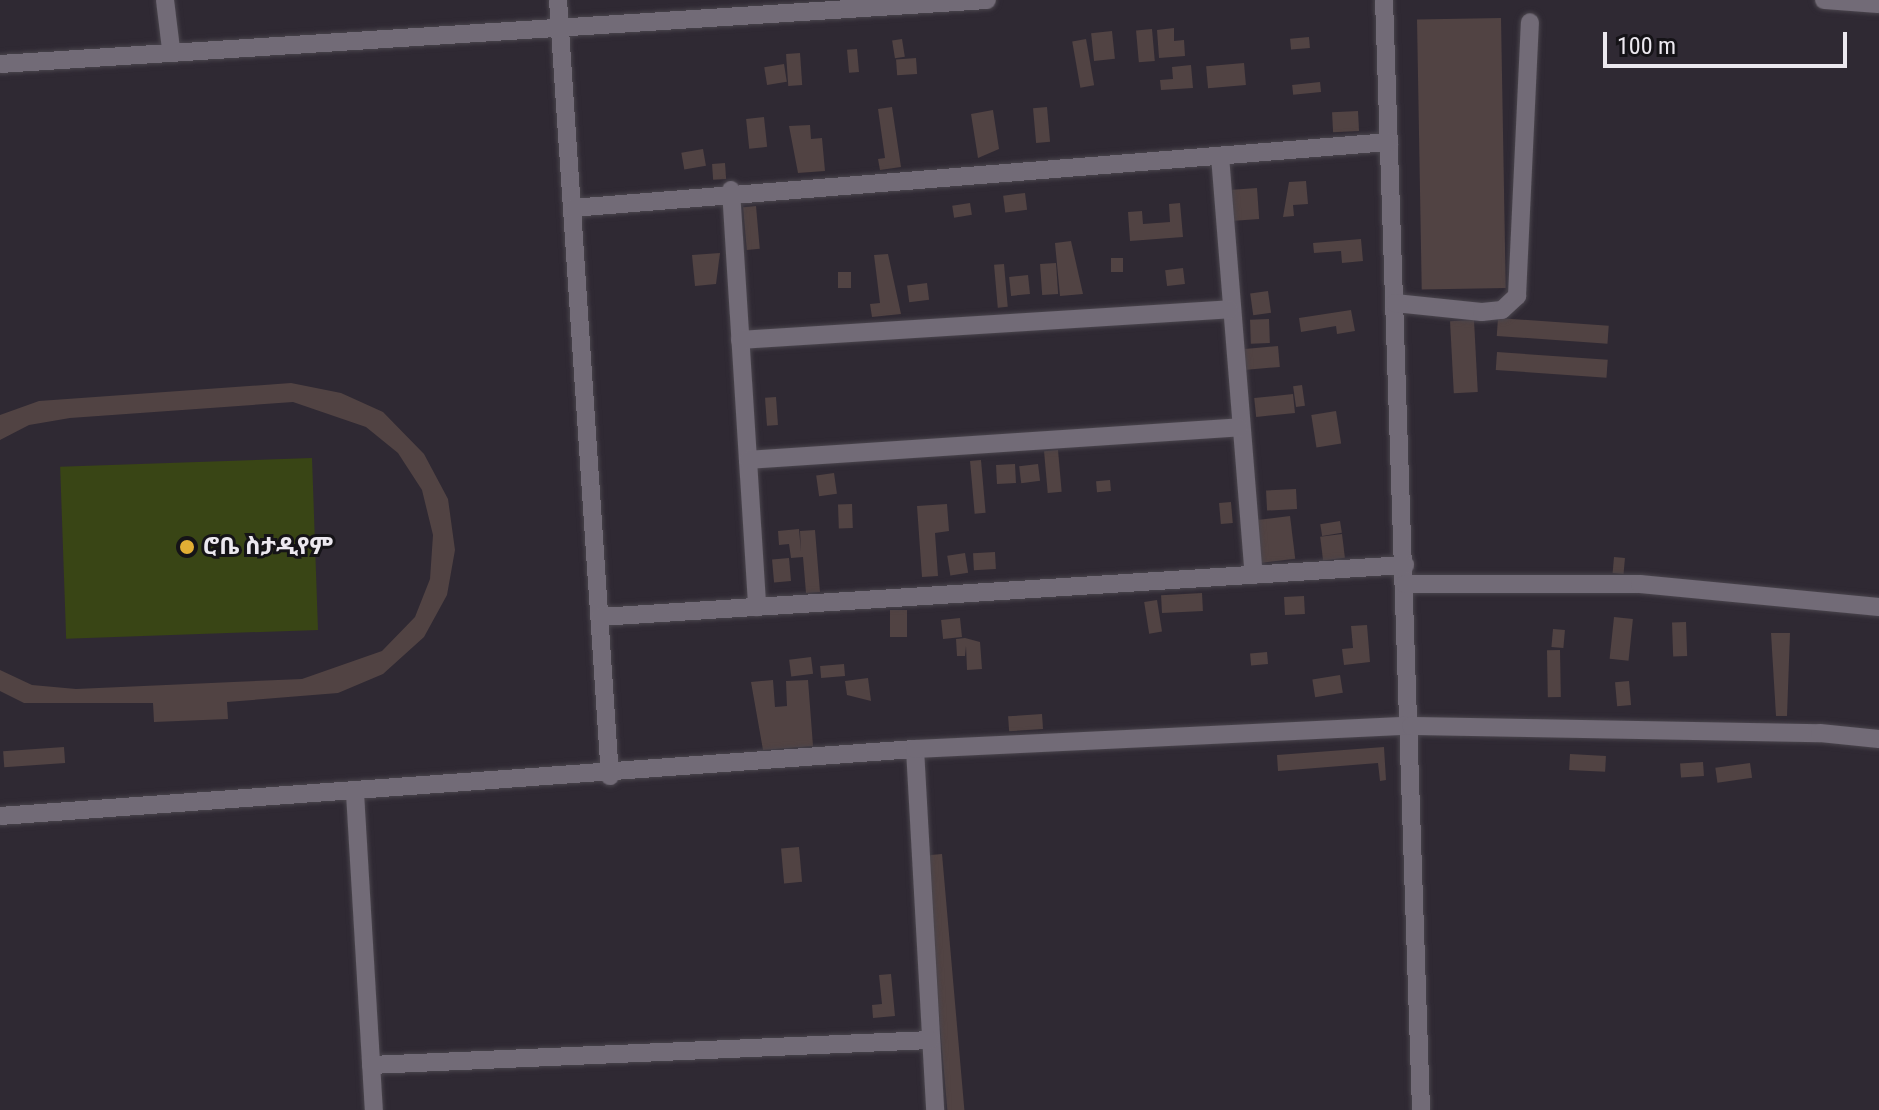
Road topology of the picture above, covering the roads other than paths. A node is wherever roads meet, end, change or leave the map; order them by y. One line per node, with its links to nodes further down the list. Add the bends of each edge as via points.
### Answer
1 (165, 0): 9 (street)
2 (558, 0): 8 (street)
3 (987, 0): 8 (street)
4 (1384, 0): 11 (street)
5 (1824, 0): 6 (street)
6 (1879, 4)
7 (1530, 22): 15 (street, via 1517,296 1502,310 1482,312)
8 (560, 25): 9 (street); 14 (street)
9 (171, 49): 10 (street)
10 (0, 64)
11 (1389, 142): 12 (street); 15 (street)
12 (1220, 156): 13 (street); 16 (street)
13 (731, 190): 14 (street); 17 (street)
14 (572, 208): 25 (street)
15 (1395, 303): 20 (street)
16 (1229, 309): 17 (street); 18 (street)
17 (740, 340): 19 (street)
18 (1239, 427): 19 (street); 21 (street)
19 (748, 460): 23 (street)
20 (1405, 565): 21 (street); 22 (street)
21 (1254, 575): 23 (street)
22 (1405, 584): 24 (street, via 1640,584); 26 (street)
23 (757, 607): 25 (street)
24 (1879, 607)
25 (600, 617): 29 (street)
26 (1411, 726): 27 (street, via 1820,733); 28 (street); 36 (street)
27 (1879, 739)
28 (915, 749): 29 (street); 32 (street)
29 (610, 776): 30 (street)
30 (355, 793): 31 (street); 33 (street)
31 (0, 816)
32 (930, 1040): 33 (street); 35 (street)
33 (371, 1065): 34 (street)
34 (374, 1110)
35 (935, 1110)
36 (1421, 1110)

